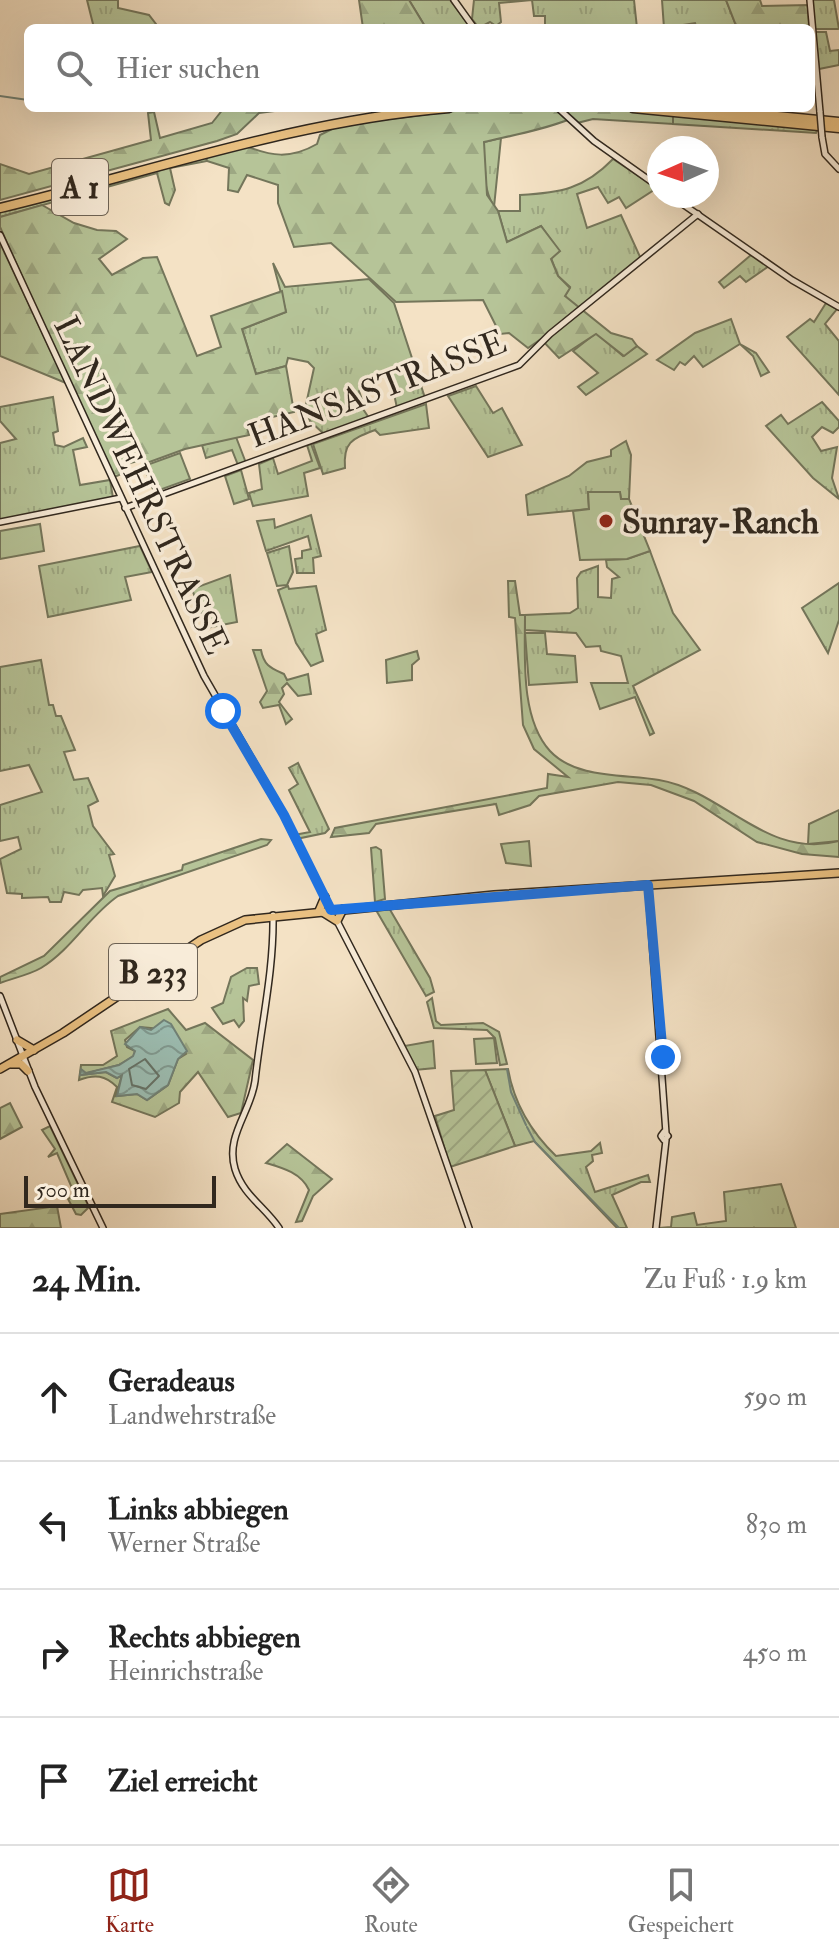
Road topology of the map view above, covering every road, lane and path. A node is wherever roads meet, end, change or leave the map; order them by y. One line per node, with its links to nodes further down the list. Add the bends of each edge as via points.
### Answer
1 (454, 0): 3 (street)
2 (810, 0): 4 (street, bridge)
3 (471, 24)
4 (812, 24)
5 (815, 56): 12 (street, bridge, via 825,154)
6 (377, 112): 14 (highway, A 1, via 266,132)
7 (410, 112): 14 (highway, A 1, via 280,134)
8 (562, 112): 13 (street)
9 (687, 112): 11 (highway)
10 (732, 112): 11 (highway)
11 (837, 123)
12 (839, 169)
13 (647, 179)
14 (0, 205)
15 (689, 208): 16 (street)
16 (698, 214): 18 (street); 20 (street, HANSASTRASSE, via 519,365)
17 (0, 235): 19 (street, LANDWEHRSTRASSE)
18 (839, 307)
19 (121, 498): 20 (street, LANDWEHRSTRASSE); 21 (street)
20 (125, 508): 24 (street, LANDWEHRSTRASSE, via 209,686)
21 (0, 522)
22 (839, 873): 23 (main road, B 233)
23 (648, 885): 25 (main road, B 233); 40 (street, via 664,1121)
24 (325, 897): 26 (street, LANDWEHRSTRASSE); 27 (main road)
25 (344, 908): 26 (main road, B 233); 29 (main road)
26 (331, 910): 27 (main road, B 233); 29 (street, LANDWEHRSTRASSE)
27 (319, 911): 28 (main road, B 233); 29 (main road)
28 (273, 915): 32 (main road, B 233, via 215,932); 38 (street, via 271,973 255,1080 232,1156 246,1192)
29 (337, 921): 39 (street, LANDWEHRSTRASSE, via 415,1072)
30 (0, 996): 31 (street)
31 (17, 1040): 32 (main road); 33 (street)
32 (36, 1050): 33 (main road, B 233)
33 (23, 1056): 34 (main road, B 233); 36 (street)
34 (8, 1064): 35 (main road, B 233); 36 (main road, via 21,1064)
35 (0, 1069)
36 (28, 1071): 37 (street)
37 (103, 1228)
38 (279, 1228)
39 (469, 1228)
40 (656, 1228)

